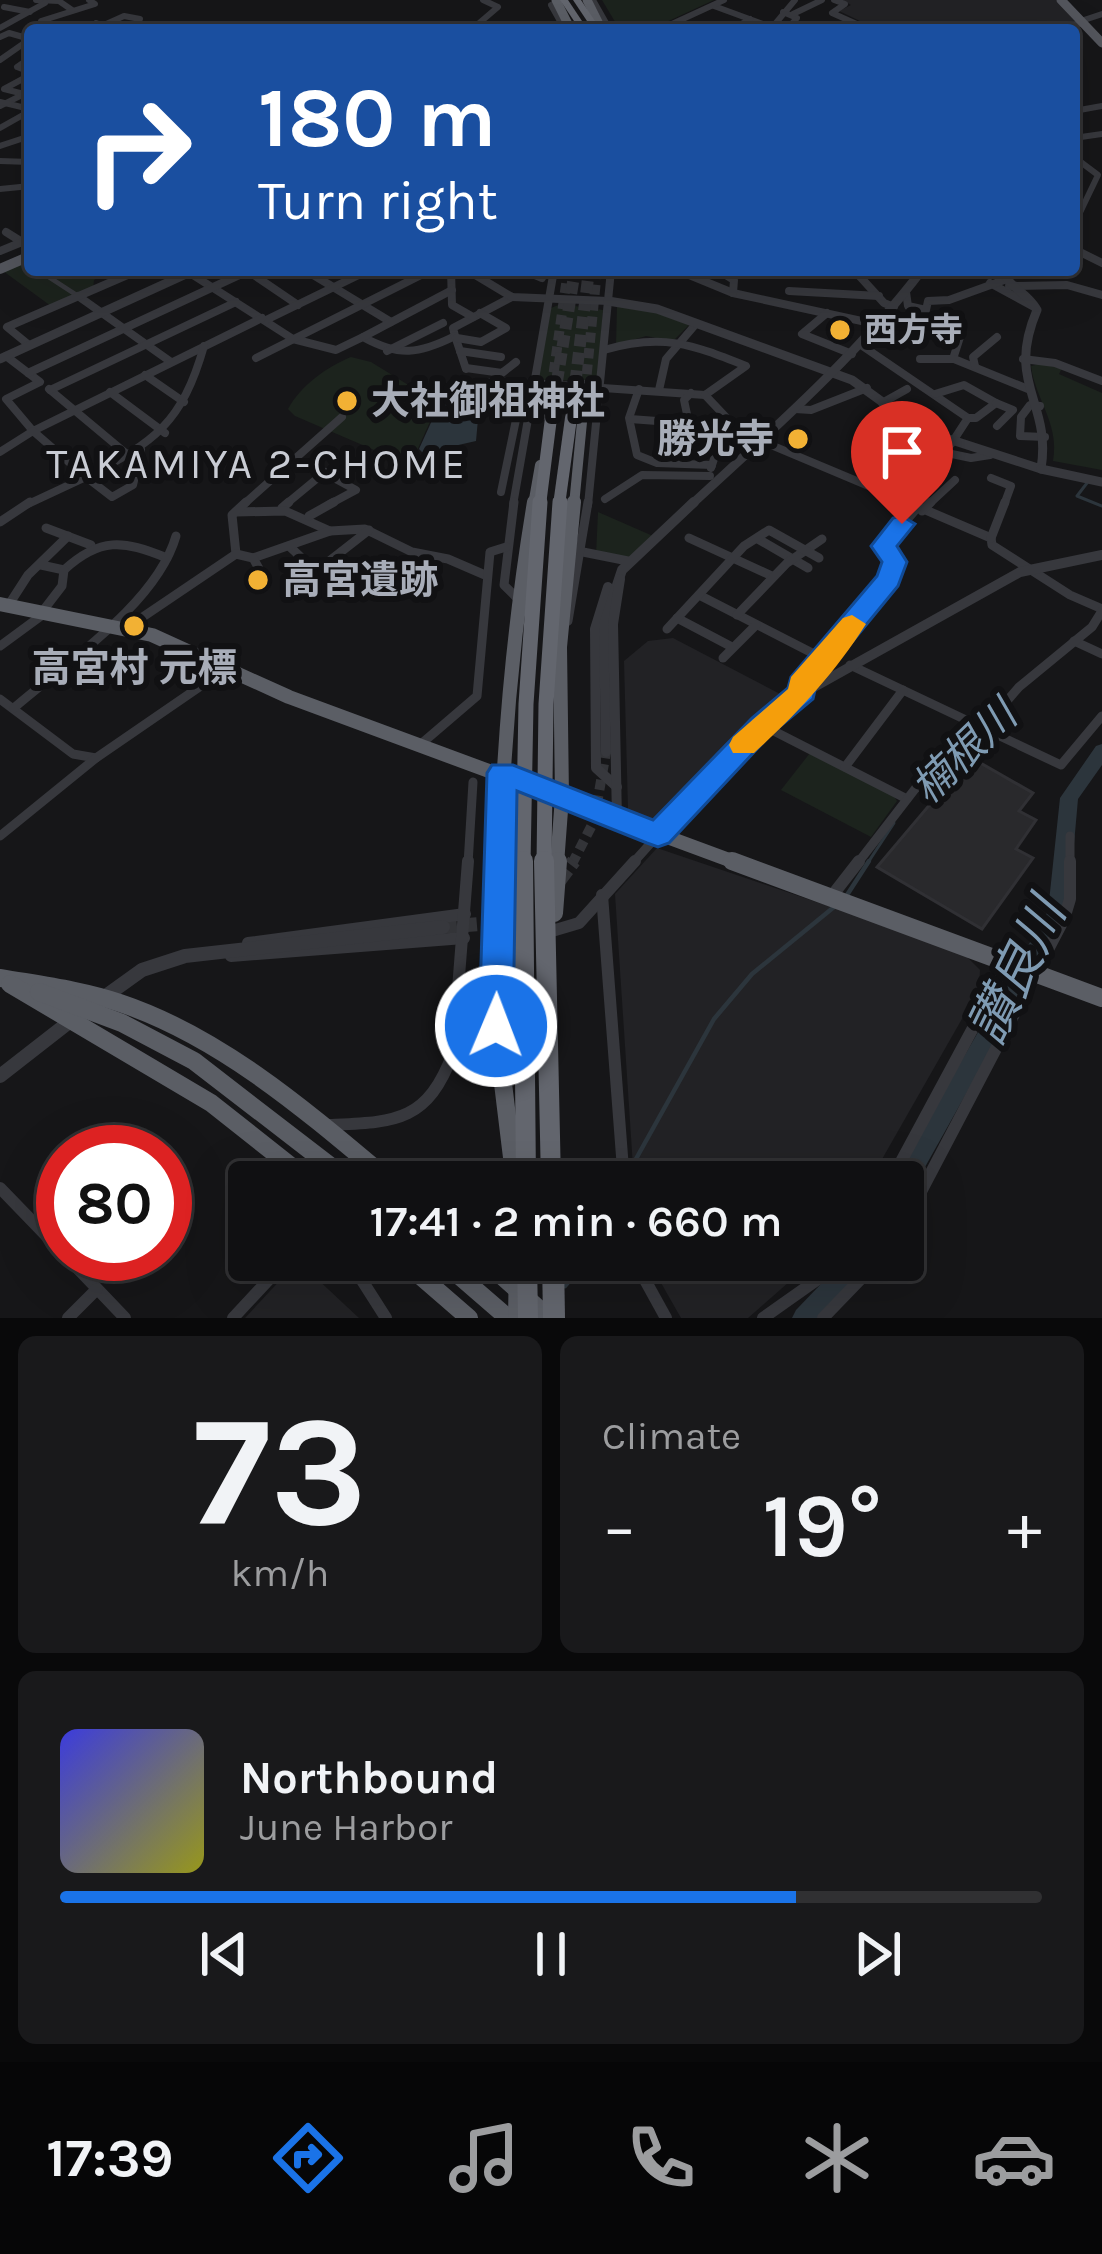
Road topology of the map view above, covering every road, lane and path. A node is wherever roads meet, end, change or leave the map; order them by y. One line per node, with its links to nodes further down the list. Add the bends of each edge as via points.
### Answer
1 (15, 0): 15 (street)
2 (37, 0): 12 (street)
3 (76, 0): 13 (street)
4 (89, 0): 16 (street, via 95,4)
5 (483, 0): 26 (street, via 498,7)
6 (724, 0): 14 (street)
7 (795, 0): 18 (street)
8 (822, 0): 19 (street)
9 (834, 0): 33 (street, via 845,4 832,13)
10 (1061, 0): 22 (main road)
11 (566, 1): 27 (highway)
12 (45, 3): 13 (street); 17 (street)
13 (63, 4): 16 (street)
14 (713, 5): 21 (street); 28 (street)
15 (2, 8): 17 (street)
16 (72, 10): 23 (street, via 41,21)
17 (30, 12): 35 (street)
18 (783, 13): 19 (street); 31 (street)
19 (793, 14): 32 (street)
20 (1102, 14): 22 (street)
21 (750, 19): 29 (street); 30 (street)
22 (1079, 23): 34 (street); 36 (main road)
23 (49, 24)
24 (100, 24): 25 (street, via 124,16 140,19)
25 (136, 24)
26 (478, 24)
27 (595, 24)
28 (671, 24)
29 (741, 24)
30 (761, 24)
31 (773, 24)
32 (794, 24)
33 (857, 24)
34 (1069, 24)
35 (0, 32)
36 (1102, 43)
37 (24, 77): 38 (street, via 4,88)
38 (24, 92)
39 (1080, 162): 41 (street, via 1098,175)
40 (1102, 197): 41 (street)
41 (1087, 198): 42 (street); 43 (street)
42 (1080, 199)
43 (1080, 211)
44 (6, 232): 45 (street)
45 (24, 243)
46 (47, 276): 74 (street)
47 (126, 276): 74 (street)
48 (179, 276): 85 (street)
49 (197, 276): 67 (street)
50 (238, 276): 67 (street)
51 (256, 276): 80 (street)
52 (315, 276): 68 (street)
53 (357, 276): 68 (street)
54 (419, 276): 81 (street)
55 (451, 276): 69 (street)
56 (476, 276): 76 (street)
57 (538, 276): 65 (street)
58 (551, 276): 65 (street)
59 (610, 276): 78 (street)
60 (692, 276): 72 (street)
61 (728, 276): 72 (street)
62 (860, 276): 75 (street)
63 (918, 276): 71 (street)
64 (1006, 278): 66 (street); 73 (street); 84 (street)
65 (547, 280): 77 (street)
66 (990, 283): 71 (street, via 928,301 926,310 908,306); 84 (street)
67 (213, 287): 79 (street); 94 (street)
68 (333, 288): 80 (street); 81 (street)
69 (452, 290): 83 (street); 87 (street, via 452,305)
70 (789, 291): 75 (street)
71 (906, 292): 82 (street)
72 (733, 293): 86 (street)
73 (1102, 295)
74 (78, 296): 85 (street); 101 (street, via 7,327)
75 (879, 296): 82 (street)
76 (512, 297): 77 (street); 87 (street)
77 (548, 299): 78 (street); 124 (street)
78 (608, 301): 92 (street); 104 (street)
79 (236, 302): 88 (street); 100 (street)
80 (298, 304): 88 (street)
81 (362, 304): 89 (street); 98 (street)
82 (894, 307): 93 (street)
83 (418, 308): 89 (street); 91 (street)
84 (1036, 308): 112 (street)
85 (100, 313): 94 (street); 101 (street)
86 (827, 313): 93 (street); 103 (street, via 802,334)
87 (476, 315): 95 (street); 95 (street, via 506,328 481,342)
88 (264, 319): 98 (street); 102 (street)
89 (391, 322): 96 (street)
90 (951, 322): 111 (street, via 947,335 960,337)
91 (443, 323): 95 (street); 105 (street)
92 (695, 325): 99 (street); 117 (street)
93 (880, 325): 103 (street)
94 (123, 328): 100 (street); 118 (street)
95 (455, 334): 105 (street, via 419,354); 106 (street)
96 (363, 337): 98 (street, via 336,350); 105 (street)
97 (997, 337): 115 (street, via 973,357)
98 (293, 339): 109 (street)
99 (675, 343): 104 (street, via 646,338); 129 (street); 136 (street, via 746,366)
100 (146, 344): 113 (street); 131 (street)
101 (29, 346): 107 (street)
102 (204, 346): 113 (street); 138 (street)
103 (856, 349): 117 (street); 135 (street)
104 (604, 350): 125 (street)
105 (388, 351)
106 (460, 351): 108 (street); 116 (street)
107 (3, 357): 118 (street)
108 (501, 357)
109 (256, 358)
110 (920, 359): 111 (street)
111 (953, 359): 115 (street)
112 (1023, 359): 120 (street); 127 (street)
113 (171, 362): 119 (street)
114 (517, 362): 116 (street, via 502,373)
115 (975, 366): 127 (street)
116 (466, 368): 122 (street)
117 (833, 373): 126 (street); 142 (street)
118 (28, 374): 121 (street)
119 (145, 375): 132 (street); 138 (street)
120 (1102, 381)
121 (40, 382): 131 (street); 137 (street)
122 (467, 385): 123 (street); 133 (street)
123 (523, 386): 124 (street); 173 (street)
124 (535, 386): 125 (street); 191 (street)
125 (601, 387): 128 (street); 193 (street)
126 (868, 388): 139 (street); 142 (street)
127 (1028, 388): 141 (street)
128 (639, 389): 129 (street); 149 (street)
129 (659, 389): 134 (street)
130 (907, 389): 139 (street)
131 (50, 390): 143 (street)
132 (110, 392): 143 (street); 155 (street)
133 (427, 392)
134 (691, 393): 136 (street); 151 (street, via 684,400 688,419)
135 (935, 394): 140 (street, via 964,385); 146 (street)
136 (705, 395): 154 (street)
137 (3, 400): 153 (street)
138 (184, 402): 155 (street)
139 (882, 403): 160 (street)
140 (996, 403): 144 (street); 146 (street)
141 (1040, 406): 147 (street, via 1030,405); 156 (street)
142 (795, 409): 158 (street)
143 (74, 410): 153 (street); 163 (street)
144 (1010, 414): 147 (street); 152 (street)
145 (342, 417): 177 (street)
146 (968, 418): 160 (street)
147 (1021, 418): 156 (street, via 1020,436)
148 (549, 419): 213 (highway); 272 (highway, bridge, via 524,698)
149 (630, 419): 151 (street); 168 (street, via 641,459)
150 (577, 420): 225 (highway); 273 (highway, bridge, via 551,559 544,658)
151 (668, 422): 157 (street)
152 (997, 426)
153 (33, 431): 162 (street); 169 (street)
154 (740, 432): 158 (street); 168 (street, via 716,453)
155 (165, 433): 161 (street)
156 (1045, 437): 166 (street)
157 (668, 439)
158 (760, 442): 168 (street); 176 (street)
159 (894, 442): 164 (street)
160 (951, 444): 164 (street)
161 (141, 450): 163 (street); 169 (street, via 134,485 112,497)
162 (0, 452)
163 (128, 455): 169 (street)
164 (991, 455): 166 (street)
165 (308, 464): 167 (street)
166 (1041, 469): 172 (street)
167 (325, 472): 175 (street); 178 (street, via 356,490)
168 (714, 474): 174 (street, via 642,475); 201 (street)
169 (86, 477): 179 (street)
170 (991, 478): 186 (street, via 1011,485)
171 (955, 480): 176 (street)
172 (1102, 482)
173 (501, 493)
174 (604, 499)
175 (282, 508): 177 (street); 178 (street)
176 (919, 509): 186 (street); 229 (street, via 884,546 894,562 889,579)
177 (236, 512): 194 (street)
178 (309, 516): 182 (street)
179 (0, 522)
180 (46, 528): 183 (street)
181 (369, 530): 182 (street); 202 (street); 208 (street)
182 (330, 531): 190 (street)
183 (68, 536): 189 (street); 203 (street)
184 (176, 536): 196 (street)
185 (689, 538): 197 (street)
186 (991, 538): 206 (street)
187 (758, 539): 192 (street, via 769,530); 197 (street); 200 (street)
188 (822, 539): 192 (street)
189 (91, 545): 196 (street, via 124,540); 207 (street)
190 (289, 546): 198 (street); 202 (street, via 306,562)
191 (506, 548): 208 (street, via 490,552); 213 (street, via 504,584)
192 (802, 549): 199 (street); 200 (street)
193 (584, 552): 201 (street); 225 (street)
194 (236, 554): 198 (street); 221 (street)
195 (1102, 555): 206 (street)
196 (167, 557): 220 (street)
197 (734, 557): 210 (street); 212 (street)
198 (254, 558): 211 (street, via 262,574)
199 (819, 558)
200 (791, 559): 204 (street); 210 (street)
201 (628, 561): 209 (street)
202 (328, 562): 205 (street)
203 (41, 565): 207 (street); 214 (street)
204 (808, 568)
205 (352, 569)
206 (1027, 569): 215 (street); 230 (street)
207 (64, 570): 216 (street)
208 (485, 575): 239 (street, via 477,696)
209 (619, 576): 240 (street, via 604,624); 245 (street); 245 (street, via 605,590 595,628 596,769)
210 (772, 576): 217 (street)
211 (250, 579)
212 (698, 595): 217 (street); 218 (street)
213 (518, 599): 243 (highway)
214 (4, 605): 216 (highway)
215 (1102, 610): 223 (street)
216 (44, 613): 220 (highway); 224 (street)
217 (737, 615): 219 (street)
218 (677, 618): 222 (street); 226 (street)
219 (756, 625): 226 (street); 229 (street)
220 (107, 627): 221 (highway); 235 (street)
221 (125, 629): 231 (highway)
222 (667, 629)
223 (1074, 641): 227 (street); 238 (street)
224 (0, 646)
225 (560, 647): 246 (highway)
226 (732, 647): 228 (street)
227 (1102, 654)
228 (723, 658)
229 (823, 658): 233 (street)
230 (850, 665): 232 (street); 233 (street)
231 (229, 666): 239 (highway, via 289,697); 241 (street)
232 (903, 690): 238 (street); 242 (street)
233 (803, 692): 237 (street)
234 (0, 699): 235 (street)
235 (14, 708): 241 (street, via 74,754)
236 (1102, 716): 238 (street, via 1061,765)
237 (762, 725): 242 (street); 249 (street)
238 (981, 727): 247 (street)
239 (422, 744): 243 (highway)
240 (606, 752)
241 (96, 758): 250 (street)
242 (845, 767): 247 (street)
243 (502, 773): 246 (highway); 271 (highway, via 496,1026)
244 (473, 782): 254 (street)
245 (617, 787): 248 (street)
246 (562, 797): 248 (highway); 256 (highway)
247 (907, 799): 253 (street)
248 (617, 819): 249 (highway)
249 (658, 835): 252 (street); 253 (highway)
250 (0, 836)
251 (1070, 836): 260 (street, via 1070,899)
252 (602, 895): 256 (street, via 579,923); 275 (street)
253 (830, 898): 259 (highway)
254 (465, 914): 257 (street); 258 (street)
255 (443, 927): 258 (street)
256 (552, 932): 274 (highway)
257 (464, 938): 258 (street, via 249,958); 267 (street, via 453,1053 435,1092 393,1121)
258 (202, 954): 262 (street, via 142,970)
259 (1011, 964): 260 (highway); 276 (street)
260 (1036, 973): 263 (highway); 277 (street)
261 (0, 978): 262 (highway); 264 (highway); 265 (highway)
262 (103, 998): 264 (street); 267 (highway, via 217,1052)
263 (1102, 998)
264 (86, 1010): 265 (street); 269 (highway, via 194,1061)
265 (68, 1023): 266 (street); 268 (highway, via 211,1102)
266 (0, 1076)
267 (324, 1125): 270 (highway)
268 (285, 1161)
269 (324, 1161)
270 (366, 1161)
271 (512, 1161)
272 (526, 1161)
273 (552, 1161)
274 (552, 1161)
275 (622, 1161)
276 (902, 1161)
277 (924, 1186)
278 (0, 1188): 279 (street)
279 (36, 1226)
280 (90, 1281): 292 (street)
281 (267, 1281): 296 (street)
282 (362, 1281): 297 (street)
283 (426, 1281): 298 (highway)
284 (467, 1281): 299 (highway)
285 (506, 1281): 293 (highway)
286 (517, 1281): 293 (highway)
287 (527, 1281): 300 (highway, bridge)
288 (553, 1281): 301 (highway)
289 (646, 1281): 302 (street)
290 (815, 1281): 303 (street)
291 (859, 1281): 304 (street)
292 (97, 1288): 294 (street); 295 (street)
293 (516, 1291): 299 (highway); 301 (highway)
294 (68, 1318)
295 (124, 1318)
296 (232, 1318)
297 (386, 1318)
298 (469, 1318)
299 (512, 1318)
300 (528, 1318)
301 (552, 1318)
302 (666, 1318)
303 (763, 1318)
304 (824, 1318)

